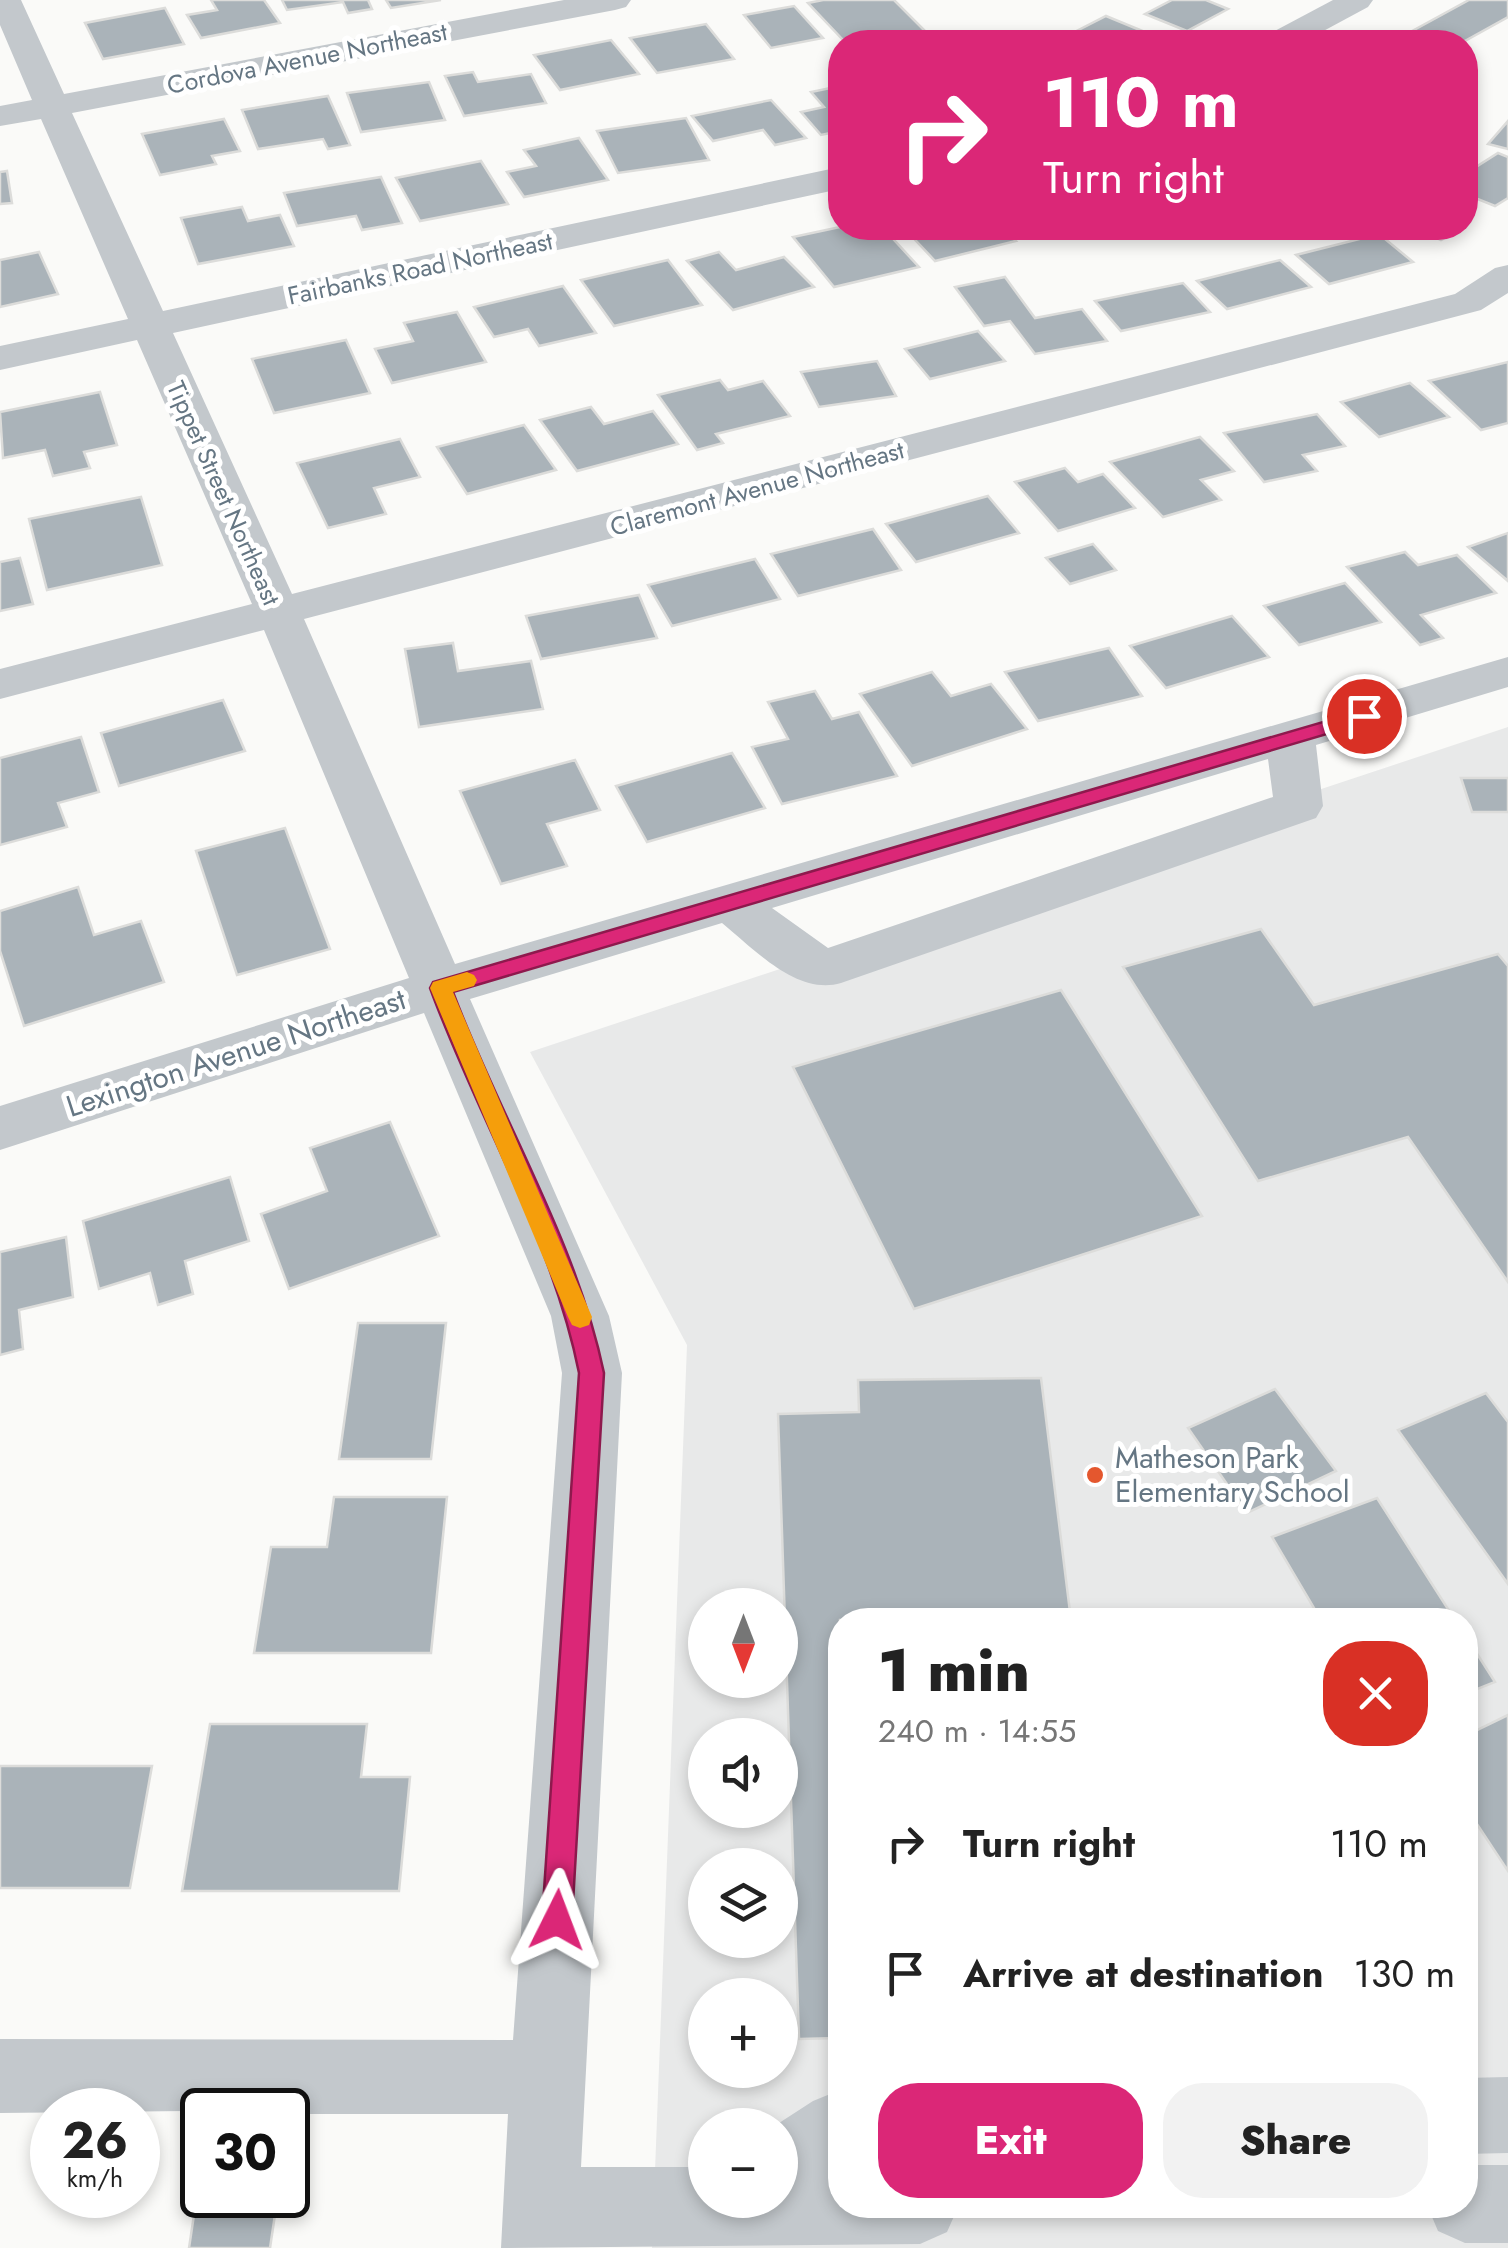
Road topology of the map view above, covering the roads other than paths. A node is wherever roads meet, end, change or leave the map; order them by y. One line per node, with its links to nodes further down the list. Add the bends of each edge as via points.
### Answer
1 (5, 0): 5 (street, Tippet Street Northeast)
2 (614, 0): 5 (street, Cordova Avenue Northeast)
3 (1356, 0): 4 (street)
4 (1302, 30)
5 (55, 106): 6 (street, Cordova Avenue Northeast); 9 (street, Tippet Street Northeast)
6 (0, 116)
7 (828, 181): 9 (street, Fairbanks Road Northeast)
8 (1508, 276): 11 (street, Claremont Avenue Northeast, via 1468,302)
9 (148, 326): 10 (street, Fairbanks Road Northeast); 11 (street, Tippet Street Northeast)
10 (0, 358)
11 (278, 612): 13 (street, Claremont Avenue Northeast); 16 (street, Tippet Street Northeast)
12 (1508, 672): 14 (street, Lexington Avenue Northeast)
13 (0, 684)
14 (1292, 738): 15 (street, Lexington Avenue Northeast); 15 (street, via 1299,806 823,969)
15 (730, 903): 16 (street, Lexington Avenue Northeast)
16 (440, 988): 17 (street, Lexington Avenue Northeast); 19 (street, Tippet Street Northeast, via 558,1258 592,1373)
17 (0, 1128)
18 (0, 2076): 19 (street)
19 (547, 2077): 29 (street, Tippet Street Northeast)
20 (1508, 2115): 21 (street)
21 (1478, 2116)
22 (828, 2136): 23 (street)
23 (798, 2156)
24 (798, 2195): 25 (street)
25 (828, 2198)
26 (688, 2201): 29 (street)
27 (1478, 2204): 28 (street)
28 (1508, 2204)
29 (541, 2227)

